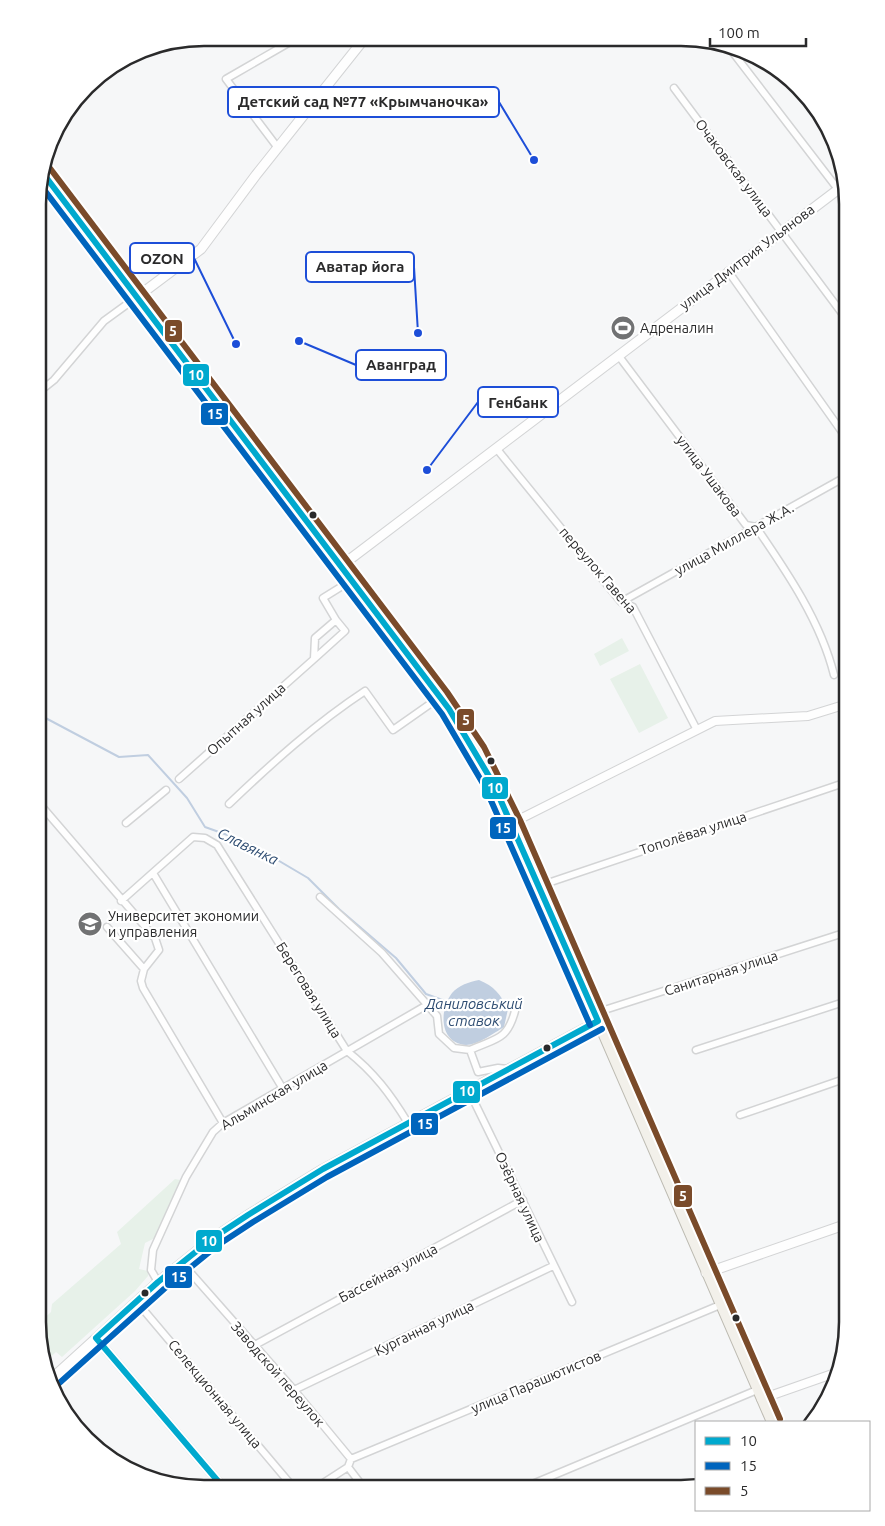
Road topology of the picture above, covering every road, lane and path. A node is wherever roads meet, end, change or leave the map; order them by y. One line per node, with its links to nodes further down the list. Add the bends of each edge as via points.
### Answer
1 (282, 47): 5 (street, via 226,79)
2 (358, 47): 5 (main road)
3 (737, 58): 7 (street)
4 (674, 88): 9 (street, Очаковская улица)
5 (278, 148): 11 (main road, via 201,249)
6 (49, 181): 11 (main road)
7 (837, 182)
8 (838, 190): 9 (main road, улица Дмитрия Ульянова)
9 (781, 231): 10 (main road, улица Дмитрия Ульянова); 12 (street, Очаковская улица)
10 (728, 271): 13 (main road, улица Дмитрия Ульянова); 15 (street)
11 (137, 298): 14 (street, via 104,321); 19 (main road)
12 (839, 308)
13 (618, 355): 16 (main road, улица Дмитрия Ульянова); 18 (street, улица Ушакова, via 746,525)
14 (46, 386)
15 (839, 427)
16 (496, 448): 19 (main road, улица Дмитрия Ульянова); 21 (street, переулок Гавена)
17 (839, 481): 18 (street, улица Миллера Ж.А.)
18 (756, 527): 21 (street, улица Миллера Ж.А.); 24 (street, улица Ушакова, via 784,568 828,650)
19 (341, 566): 20 (main road)
20 (352, 580): 22 (street, Опытная улица, via 323,598); 25 (main road)
21 (621, 602): 27 (street, переулок Гавена, via 632,607)
22 (336, 620): 23 (street, via 315,638); 23 (street, Опытная улица, via 345,632)
23 (314, 659): 28 (street, Опытная улица)
24 (834, 676)
25 (440, 697): 31 (street, via 393,730 365,690 326,716); 33 (main road, via 476,752)
26 (839, 707): 27 (street, via 808,716 715,721)
27 (697, 730): 33 (street)
28 (179, 779)
29 (838, 785): 36 (street, Тополёвая улица)
30 (166, 790): 34 (street)
31 (229, 804)
32 (46, 812): 38 (street)
33 (512, 823): 36 (main road)
34 (126, 824)
35 (153, 873): 38 (street); 48 (street, Береговая улица, via 193,837 205,838 218,845); 51 (street)
36 (539, 886): 45 (main road)
37 (320, 897): 43 (street, via 382,953)
38 (121, 901): 41 (street, via 158,945 159,950)
39 (107, 927): 41 (street)
40 (838, 935): 45 (street, Санитарная улица)
41 (144, 969): 54 (street, via 143,988)
42 (838, 1004): 47 (street)
43 (427, 1005): 46 (street, via 437,1016 439,1034 454,1048); 48 (street, Альминская улица)
44 (515, 1011): 46 (street, via 506,1034)
45 (597, 1017): 49 (main road); 60 (main road)
46 (470, 1050): 49 (street, via 478,1072)
47 (696, 1050)
48 (348, 1051): 51 (street, Альминская улица); 55 (street, Береговая улица, via 385,1087)
49 (509, 1069): 52 (main road)
50 (838, 1081): 53 (street)
51 (283, 1089): 54 (street, Альминская улица)
52 (469, 1091): 55 (main road); 56 (street, Озёрная улица)
53 (740, 1115)
54 (223, 1123): 61 (street, Альминская улица, via 213,1132 186,1177 153,1250 151,1270)
55 (408, 1123): 58 (main road, via 248,1215)
56 (523, 1200): 59 (street, Озёрная улица); 66 (street, Бассейная улица)
57 (838, 1227): 60 (main road)
58 (182, 1264): 61 (main road); 66 (street, Заводской переулок)
59 (553, 1266): 63 (street, Озёрная улица); 69 (street, Курганная улица)
60 (706, 1272): 64 (main road)
61 (158, 1282): 62 (main road)
62 (136, 1302): 65 (main road); 75 (street, Селекционная улица)
63 (572, 1302)
64 (720, 1305): 70 (main road); 72 (street, улица Парашютистов)
65 (96, 1338): 67 (main road); 74 (street)
66 (253, 1346): 69 (street, Заводской переулок)
67 (56, 1374)
68 (829, 1375): 70 (street)
69 (294, 1390): 72 (street, Заводской переулок)
70 (759, 1394): 71 (main road); 78 (street)
71 (772, 1421)
72 (351, 1459): 73 (street)
73 (348, 1467): 76 (street); 77 (street)
74 (217, 1480)
75 (287, 1480)
76 (328, 1480)
77 (358, 1480)
78 (543, 1480)

